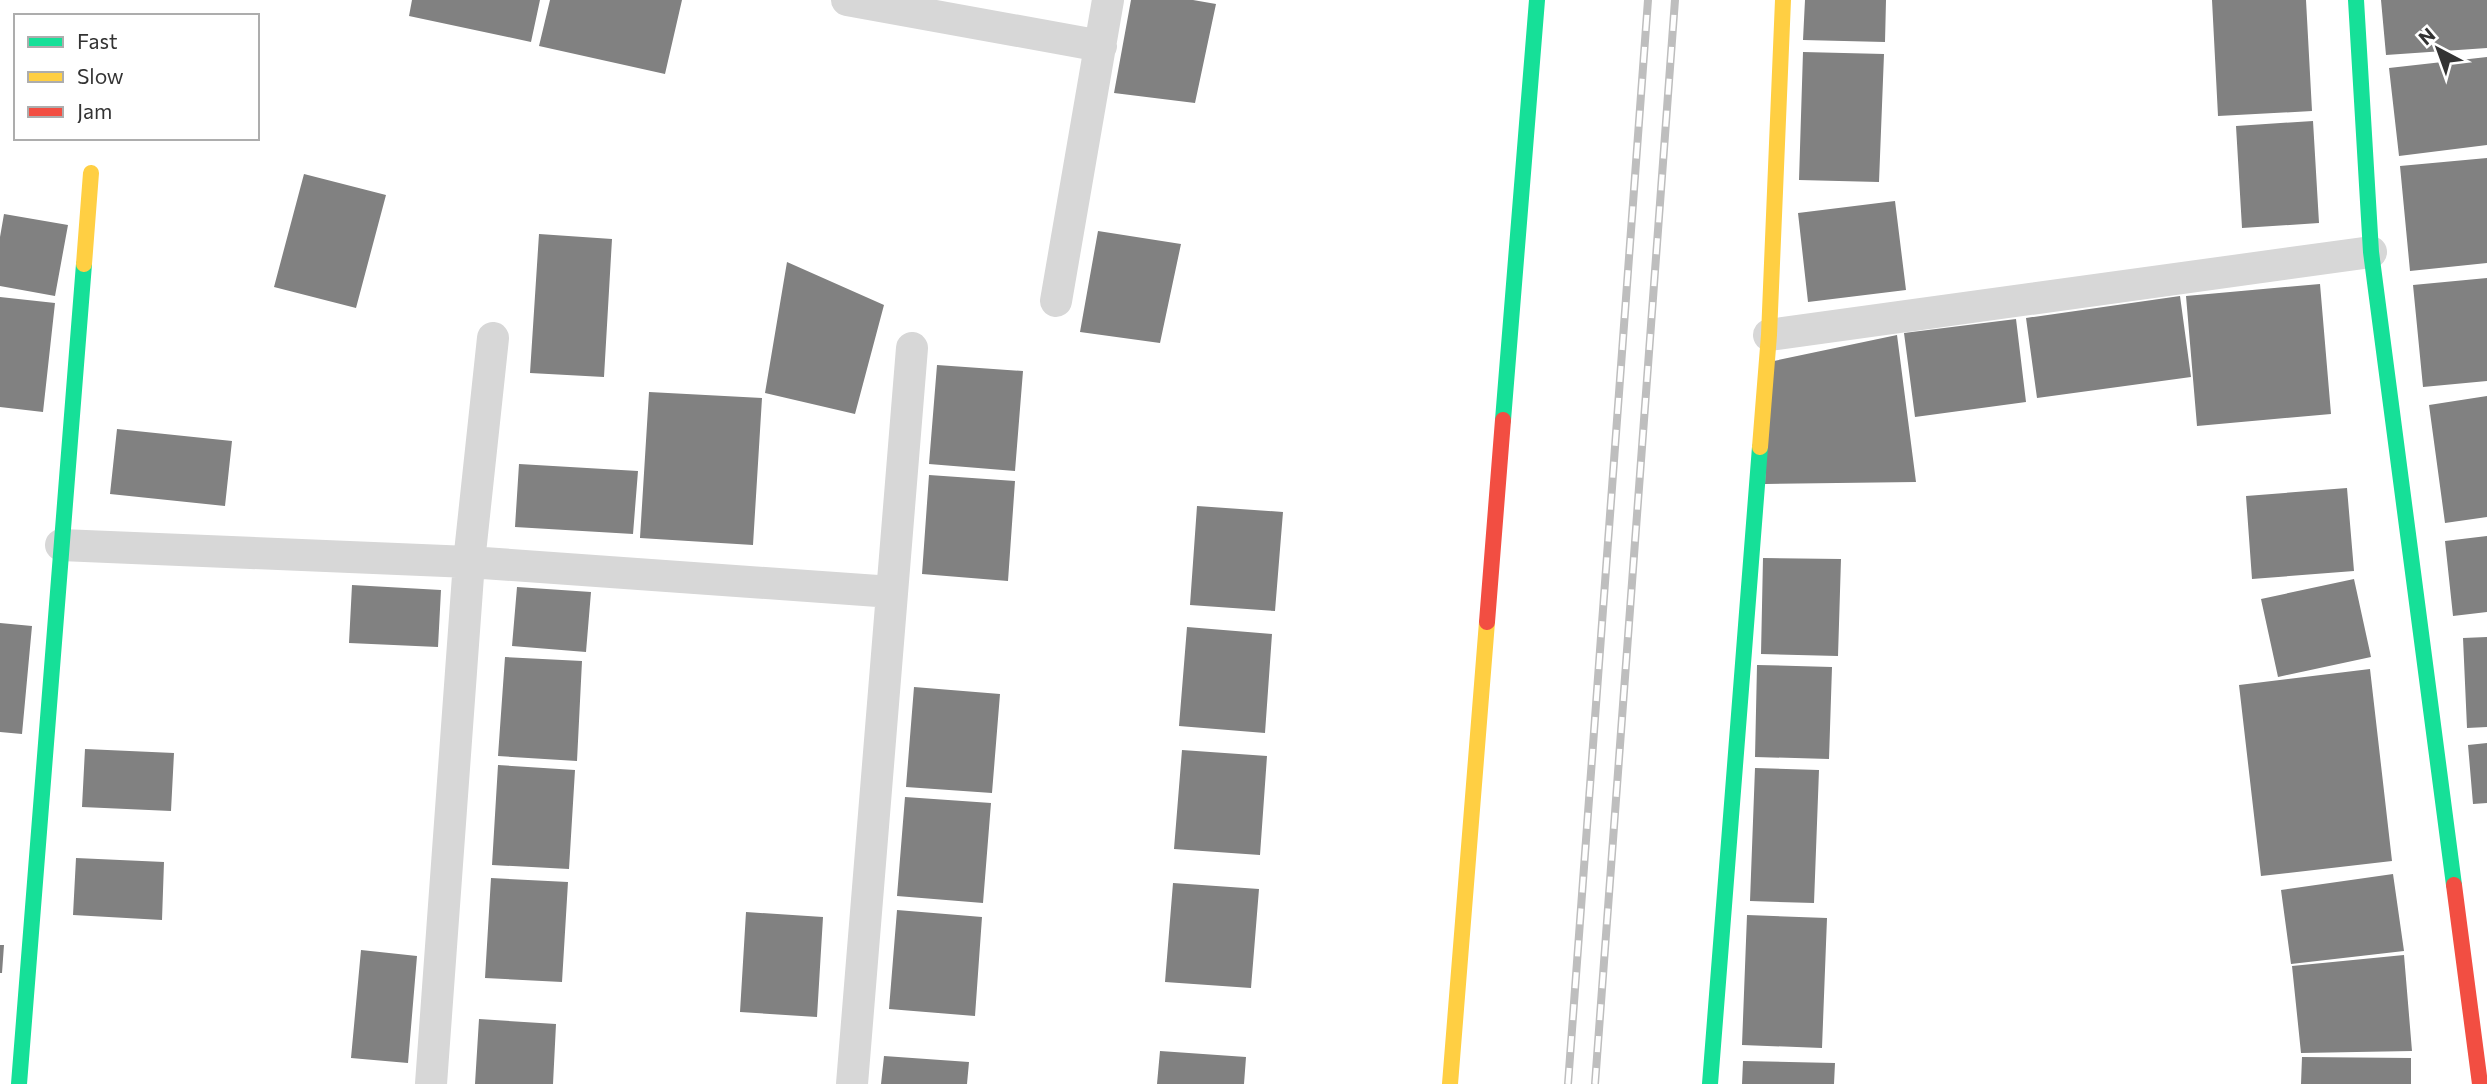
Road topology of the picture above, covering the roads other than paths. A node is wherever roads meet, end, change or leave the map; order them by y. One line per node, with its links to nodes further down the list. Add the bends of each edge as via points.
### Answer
1 (847, 0): 6 (street)
2 (1108, 0): 6 (street)
3 (1537, 0): 19 (street)
4 (1783, 0): 10 (street)
5 (2356, 0): 8 (street)
6 (1101, 46): 9 (street)
7 (90, 173): 13 (street)
8 (2371, 252): 10 (street); 21 (street)
9 (1056, 301)
10 (1769, 335): 20 (street)
11 (493, 338): 14 (street)
12 (912, 348): 15 (street)
13 (61, 545): 14 (street); 16 (street)
14 (469, 562): 15 (street); 17 (street)
15 (892, 592): 18 (street)
16 (19, 1084)
17 (431, 1084)
18 (852, 1084)
19 (1450, 1084)
20 (1710, 1084)
21 (2480, 1084)

